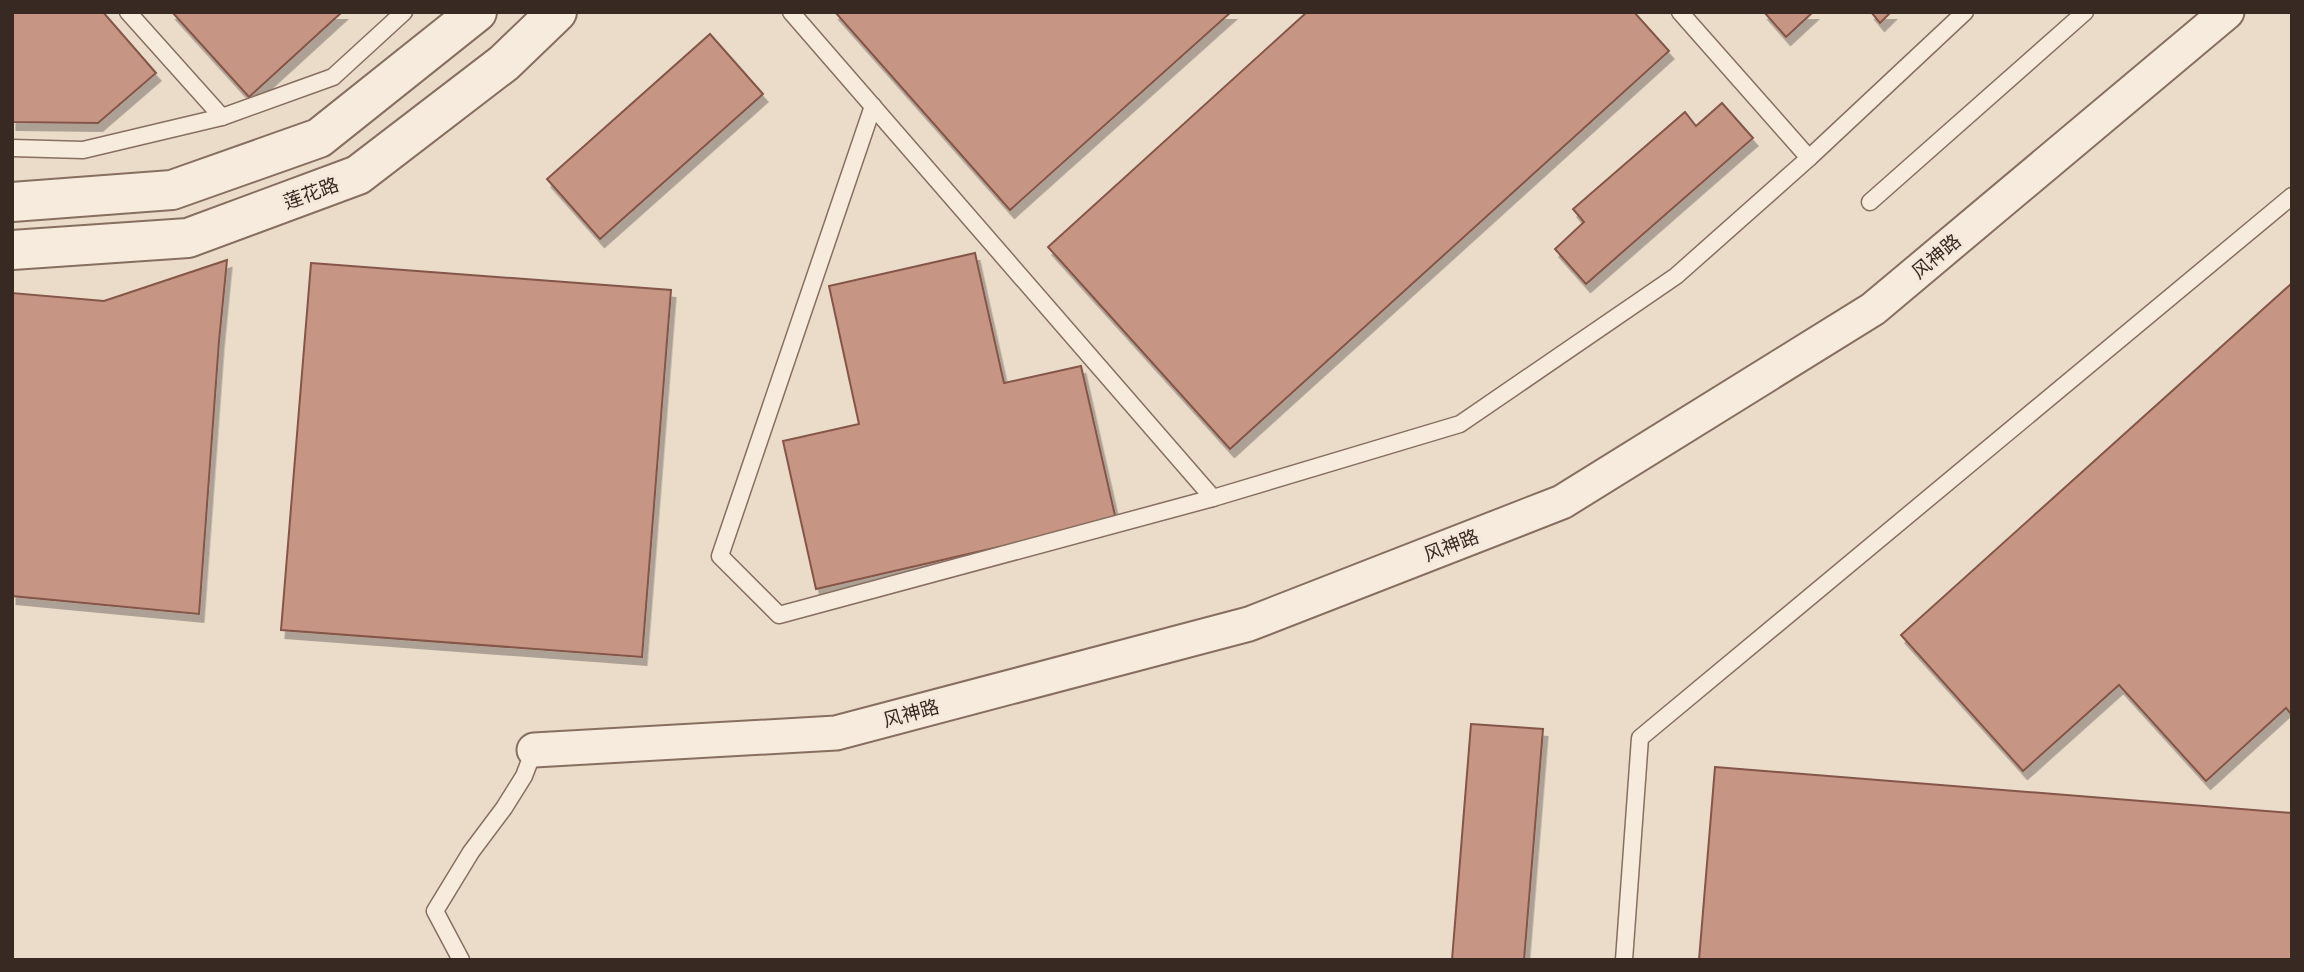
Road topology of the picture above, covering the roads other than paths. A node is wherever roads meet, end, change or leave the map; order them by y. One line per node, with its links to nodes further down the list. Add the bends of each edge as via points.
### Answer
1 (128, 12): 11 (lane)
2 (404, 12): 11 (lane, via 333,77)
3 (477, 12): 15 (street, via 318,138 172,190)
4 (557, 12): 17 (street, 莲花路, via 504,63 358,175 188,238)
5 (791, 12): 10 (lane)
6 (1680, 12): 13 (lane)
7 (1965, 12): 13 (lane)
8 (2085, 12): 16 (lane)
9 (2227, 12): 19 (street, 风神路, via 1873,309 1562,502 1249,624 836,733)
10 (873, 106): 18 (lane); 18 (lane, via 720,556 779,615)
11 (222, 117): 12 (lane, via 83,150)
12 (12, 148)
13 (1810, 158): 18 (lane, via 1676,276 1460,424)
14 (2292, 195): 21 (lane, via 1640,738)
15 (12, 202)
16 (1870, 202)
17 (12, 250)
18 (1213, 498)
19 (534, 750): 20 (lane, via 524,776 435,911)
20 (461, 960)
21 (1624, 960)

